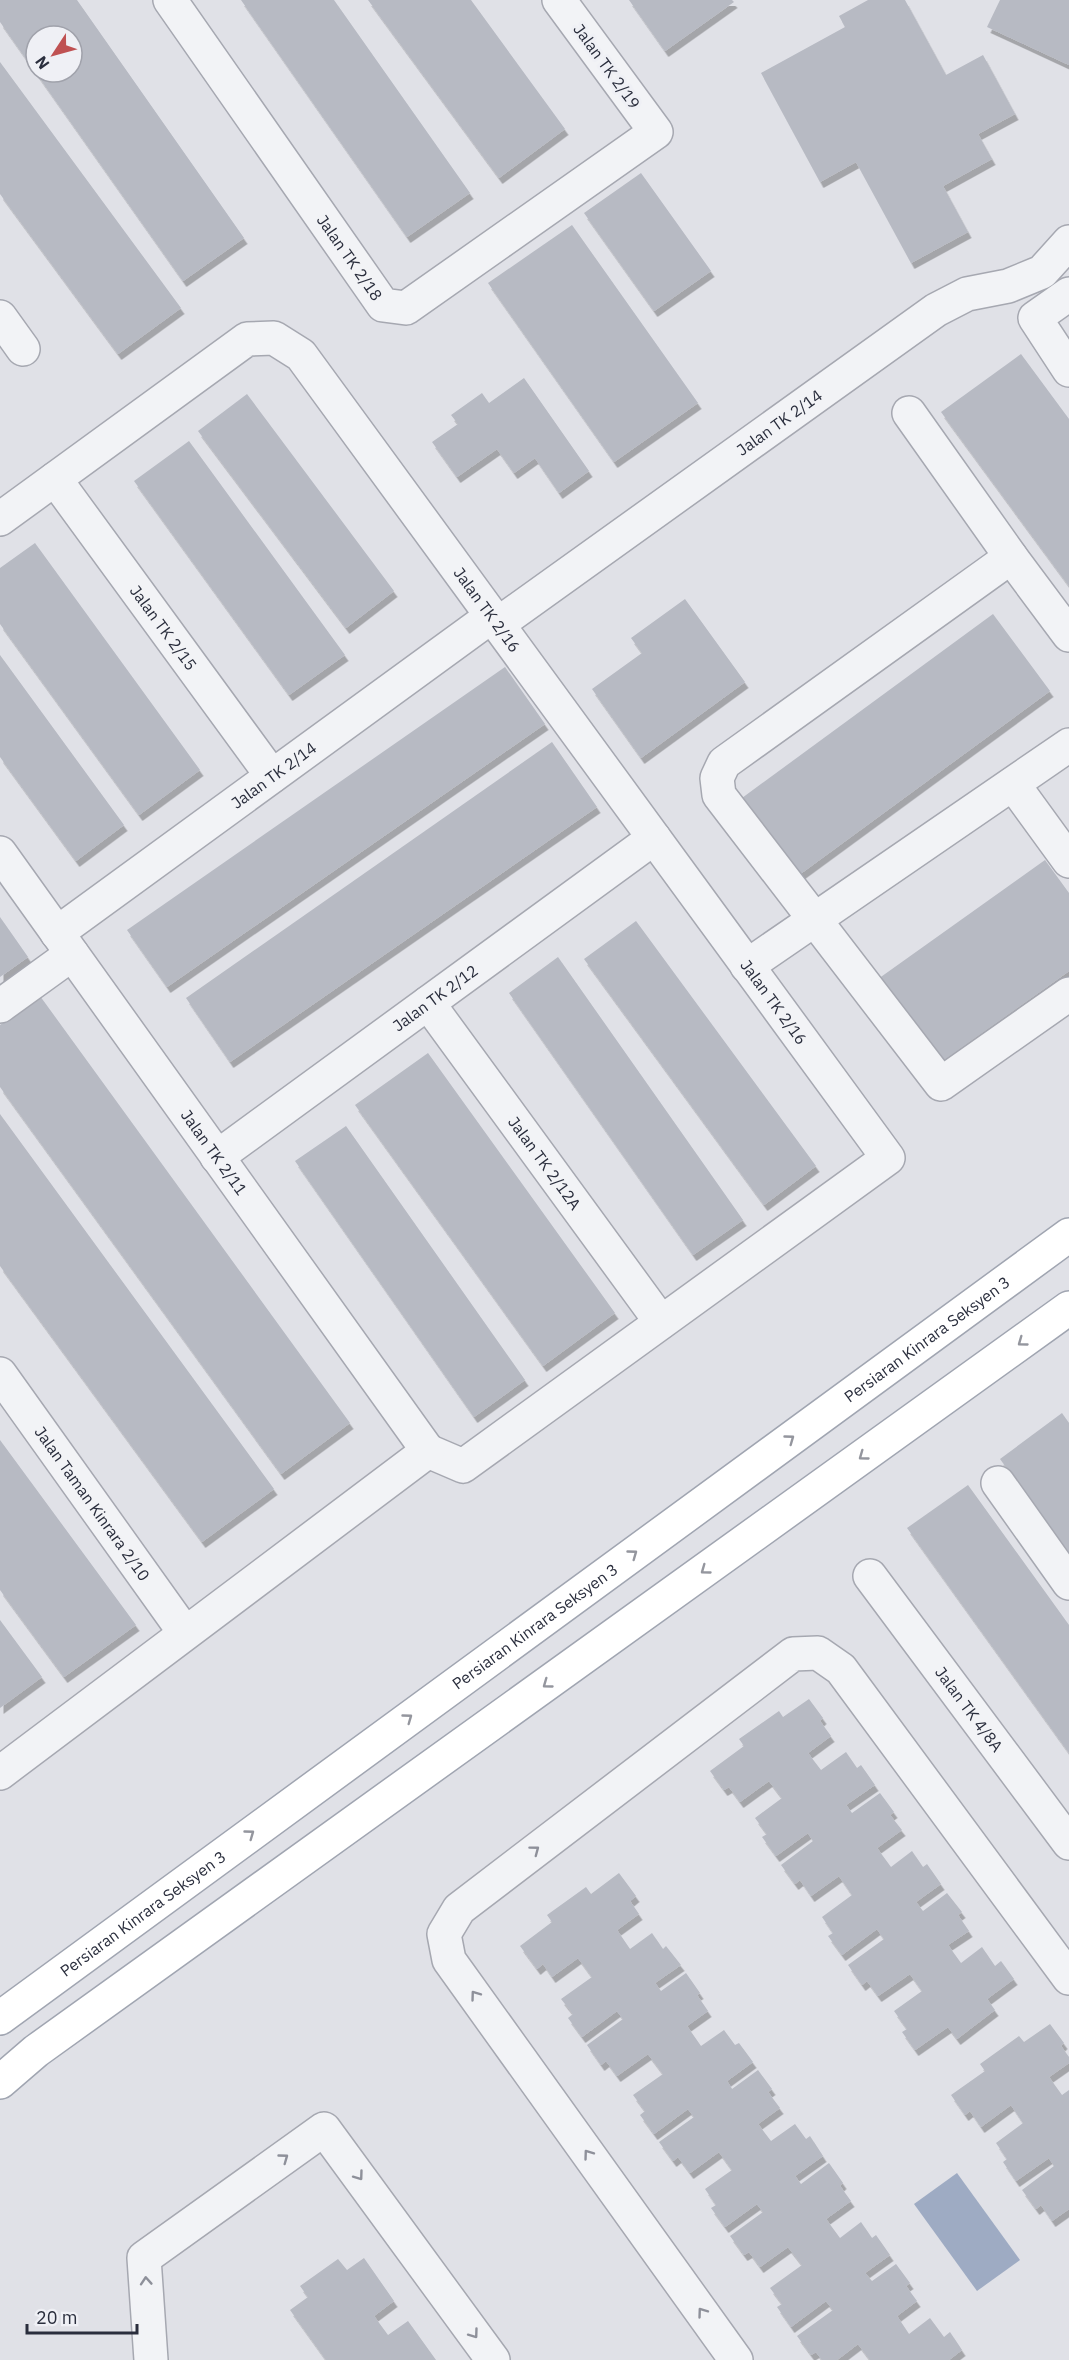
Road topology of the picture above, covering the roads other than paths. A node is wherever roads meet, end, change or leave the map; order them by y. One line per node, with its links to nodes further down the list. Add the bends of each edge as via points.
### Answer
1 (170, 0): 3 (street, Jalan TK 2/18, via 383,305 406,308)
2 (559, 0): 3 (street, Jalan TK 2/19)
3 (656, 132)
4 (1069, 242): 13 (street, Jalan TK 2/14, via 1042,272 1008,286 967,294 936,309)
5 (1069, 294): 8 (street, via 1035,318)
6 (0, 317): 7 (street)
7 (23, 349)
8 (1069, 370)
9 (909, 413): 12 (street)
10 (55, 479): 11 (street, Jalan TK 2/16); 13 (street, Jalan TK 2/16, via 248,339 274,338 302,355); 16 (street, Jalan TK 2/15)
11 (0, 519)
12 (1011, 557): 14 (street); 21 (street, via 724,763 717,778 719,795)
13 (495, 620): 16 (street, Jalan TK 2/14); 18 (street, Jalan TK 2/16)
14 (1069, 635)
15 (1069, 745): 17 (street)
16 (272, 776): 22 (street, Jalan TK 2/14)
17 (1013, 784): 20 (street); 21 (street)
18 (654, 838): 23 (street, Jalan TK 2/16); 25 (street, Jalan TK 2/12)
19 (0, 853): 22 (street, Jalan TK 2/11)
20 (1069, 861)
21 (814, 918): 23 (street); 24 (street, via 941,1084)
22 (65, 944): 26 (street, Jalan TK 2/14); 27 (street, Jalan TK 2/11)
23 (747, 966): 30 (street, Jalan TK 2/16, via 888,1158)
24 (1069, 994)
25 (428, 1003): 27 (street, Jalan TK 2/12); 30 (street, Jalan TK 2/12A)
26 (0, 1006)
27 (217, 1157): 32 (street, Jalan TK 2/11)
28 (1069, 1235): 40 (main road, Persiaran Kinrara Seksyen 3, one-way to 28)
29 (1069, 1308): 41 (main road, one-way to 41, via 36,2051)
30 (661, 1322): 32 (street, via 463,1466)
31 (0, 1374): 36 (street, Jalan Taman Kinrara 2/10)
32 (428, 1451): 36 (street)
33 (998, 1484): 35 (street)
34 (870, 1576): 38 (street, Jalan TK 4/8A)
35 (1069, 1583)
36 (185, 1633): 37 (street)
37 (0, 1773)
38 (1069, 1844)
39 (1069, 1978): 44 (street, one-way to 39, via 450,1960 444,1934 459,1909 793,1654 818,1653 841,1669)
40 (0, 2018)
41 (0, 2082)
42 (151, 2360): 43 (street, one-way to 43, via 144,2258 324,2129)
43 (493, 2360)
44 (736, 2360)

